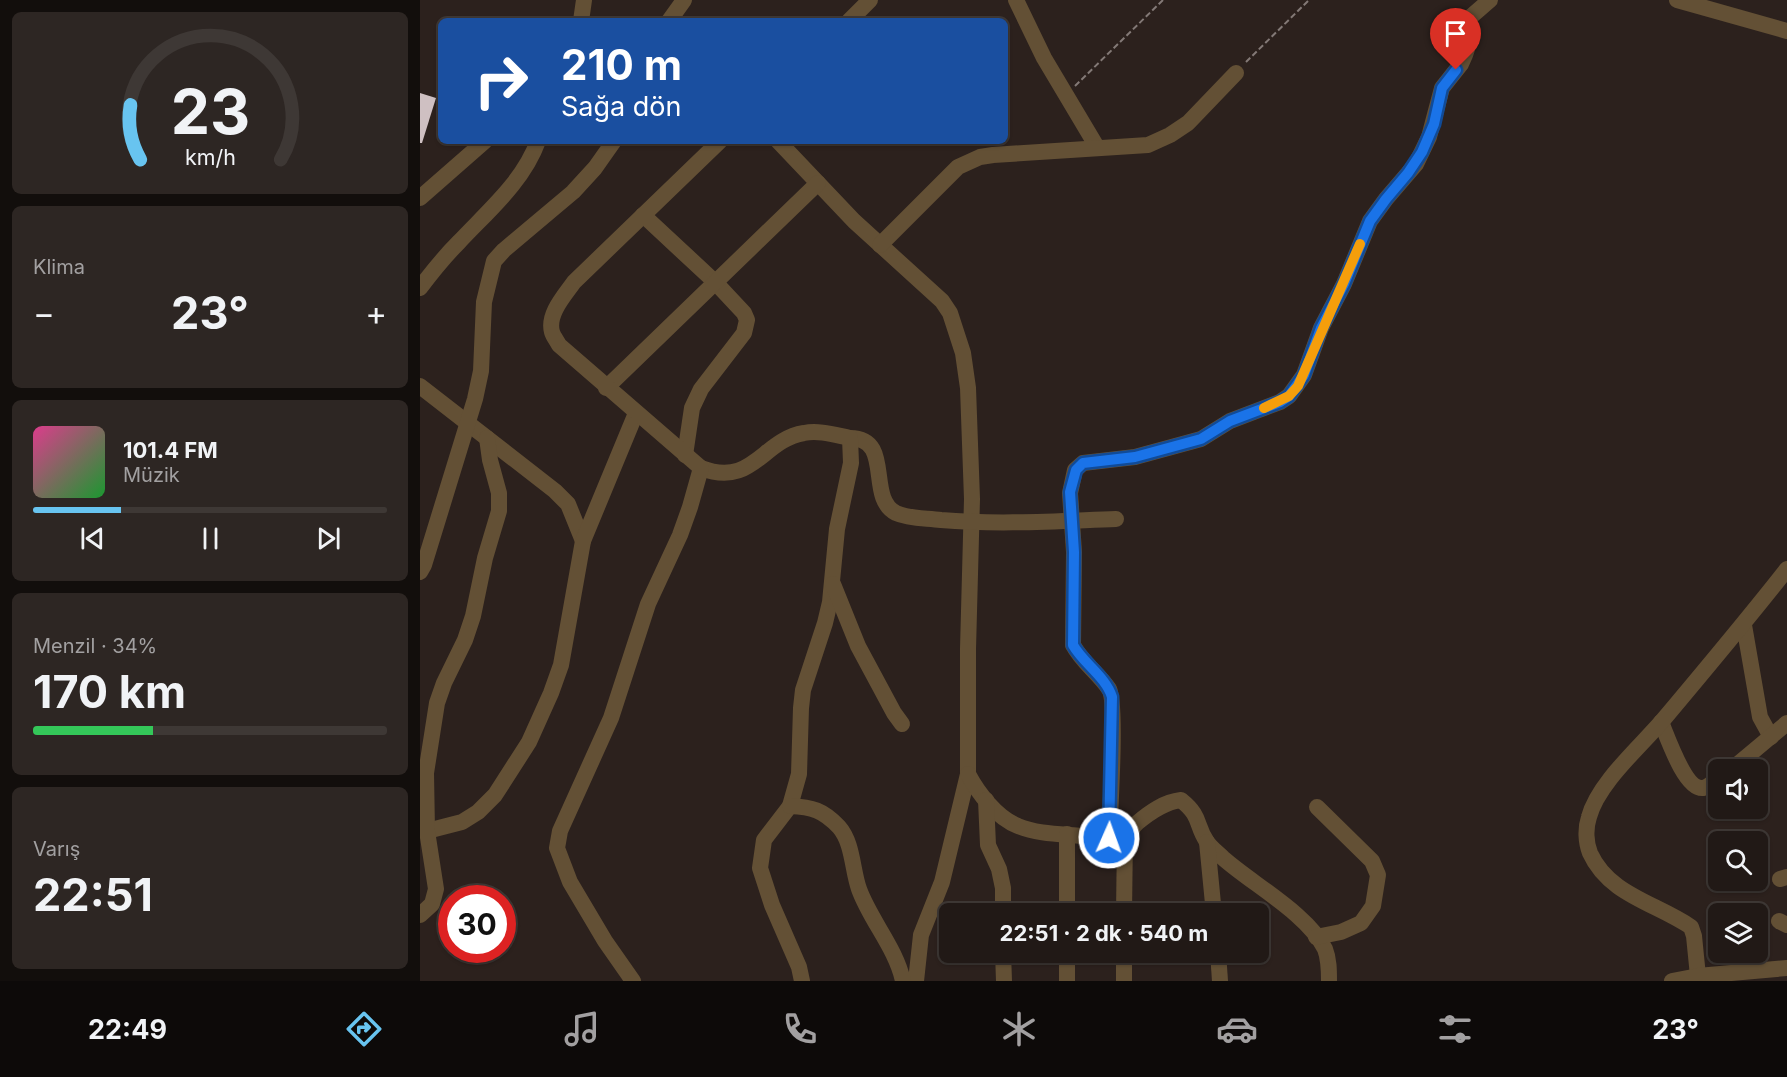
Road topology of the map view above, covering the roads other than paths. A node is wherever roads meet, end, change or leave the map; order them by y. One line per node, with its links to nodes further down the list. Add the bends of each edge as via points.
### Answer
1 (584, 0): 7 (street)
2 (684, 0): 8 (street)
3 (870, 0): 9 (street)
4 (1016, 0): 17 (street, via 1044,58)
5 (1490, 0): 33 (street, via 1464,26 1465,56 1442,88 1429,137 1416,164 1370,221 1298,386 1280,402 1241,415 1201,439 1135,457 1083,463 1072,478)
6 (1677, 0): 10 (street)
7 (581, 18)
8 (671, 18)
9 (852, 18)
10 (1787, 31)
11 (1236, 73): 17 (street, via 1188,123 1170,135 1148,145)
12 (482, 144): 19 (street)
13 (537, 144): 23 (street, via 524,170 504,195)
14 (612, 144): 27 (street, via 573,192 494,261 484,302 482,370)
15 (717, 144): 20 (street)
16 (781, 144): 18 (street)
17 (1097, 147): 21 (street, via 993,155 968,161 947,176)
18 (818, 183): 21 (street); 22 (street)
19 (420, 198)
20 (643, 215): 22 (street); 25 (street, via 574,282 559,302 552,322 559,345)
21 (880, 245): 34 (street, via 942,301 950,313 963,353 968,388)
22 (715, 282): 25 (street); 30 (street, via 744,312 747,321 744,333 701,389 692,408)
23 (420, 288)
24 (420, 386): 27 (street)
25 (606, 388): 26 (street)
26 (636, 413): 30 (street); 35 (street)
27 (468, 424): 28 (street); 37 (street)
28 (487, 438): 35 (street, via 555,490 568,504); 50 (street, via 499,511 473,616 437,703 426,773)
29 (850, 438): 31 (street, via 804,433 733,474 715,474); 34 (street, via 869,443 881,489 893,511 907,517); 38 (street, via 851,463 837,529)
30 (685, 455): 31 (street)
31 (701, 468): 66 (street, via 680,535 648,604 611,718 560,831 557,848 570,882)
32 (1116, 519): 33 (street)
33 (1072, 521): 34 (street); 52 (street, via 1073,645 1112,697)
34 (971, 522): 45 (street)
35 (584, 541): 50 (street, via 561,665 529,742 495,795 478,812 462,822)
36 (1787, 568): 39 (street)
37 (420, 572)
38 (833, 584): 42 (street, via 858,646); 48 (street, via 803,690 800,774)
39 (1744, 625): 40 (street); 43 (street, via 1760,717)
40 (1661, 722): 46 (street, via 1682,770 1694,785); 65 (street, via 1598,798 1589,817 1586,837 1601,872 1623,891 1691,927)
41 (1787, 723): 43 (street)
42 (902, 724)
43 (1771, 737): 44 (street)
44 (1744, 759)
45 (968, 774): 47 (street); 69 (street, via 942,882 921,935)
46 (1708, 786)
47 (986, 800): 51 (street, via 1018,826); 54 (street, via 988,845 999,869)
48 (790, 806): 67 (street, via 764,840 760,868); 68 (street, via 810,807 828,816 841,830 860,891)
49 (1317, 807): 59 (street, via 1372,861 1378,875 1373,906 1361,922 1341,932)
50 (428, 831): 58 (street, via 436,889 432,904)
51 (1067, 834): 52 (street); 55 (street)
52 (1117, 836): 53 (street, via 1157,808 1181,800 1193,810); 56 (street)
53 (1207, 842): 57 (street); 59 (street, via 1289,909)
54 (1003, 903)
55 (1067, 903)
56 (1123, 903)
57 (1213, 903)
58 (420, 915)
59 (1316, 937): 74 (street, via 1325,950)
60 (1004, 963): 70 (street)
61 (1067, 963): 71 (street)
62 (1124, 963): 72 (street)
63 (1219, 963): 73 (street)
64 (1787, 968): 65 (street)
65 (1698, 976): 75 (street)
66 (633, 981)
67 (802, 981)
68 (903, 981)
69 (916, 981)
70 (1004, 981)
71 (1067, 981)
72 (1124, 981)
73 (1220, 981)
74 (1329, 981)
75 (1672, 981)

